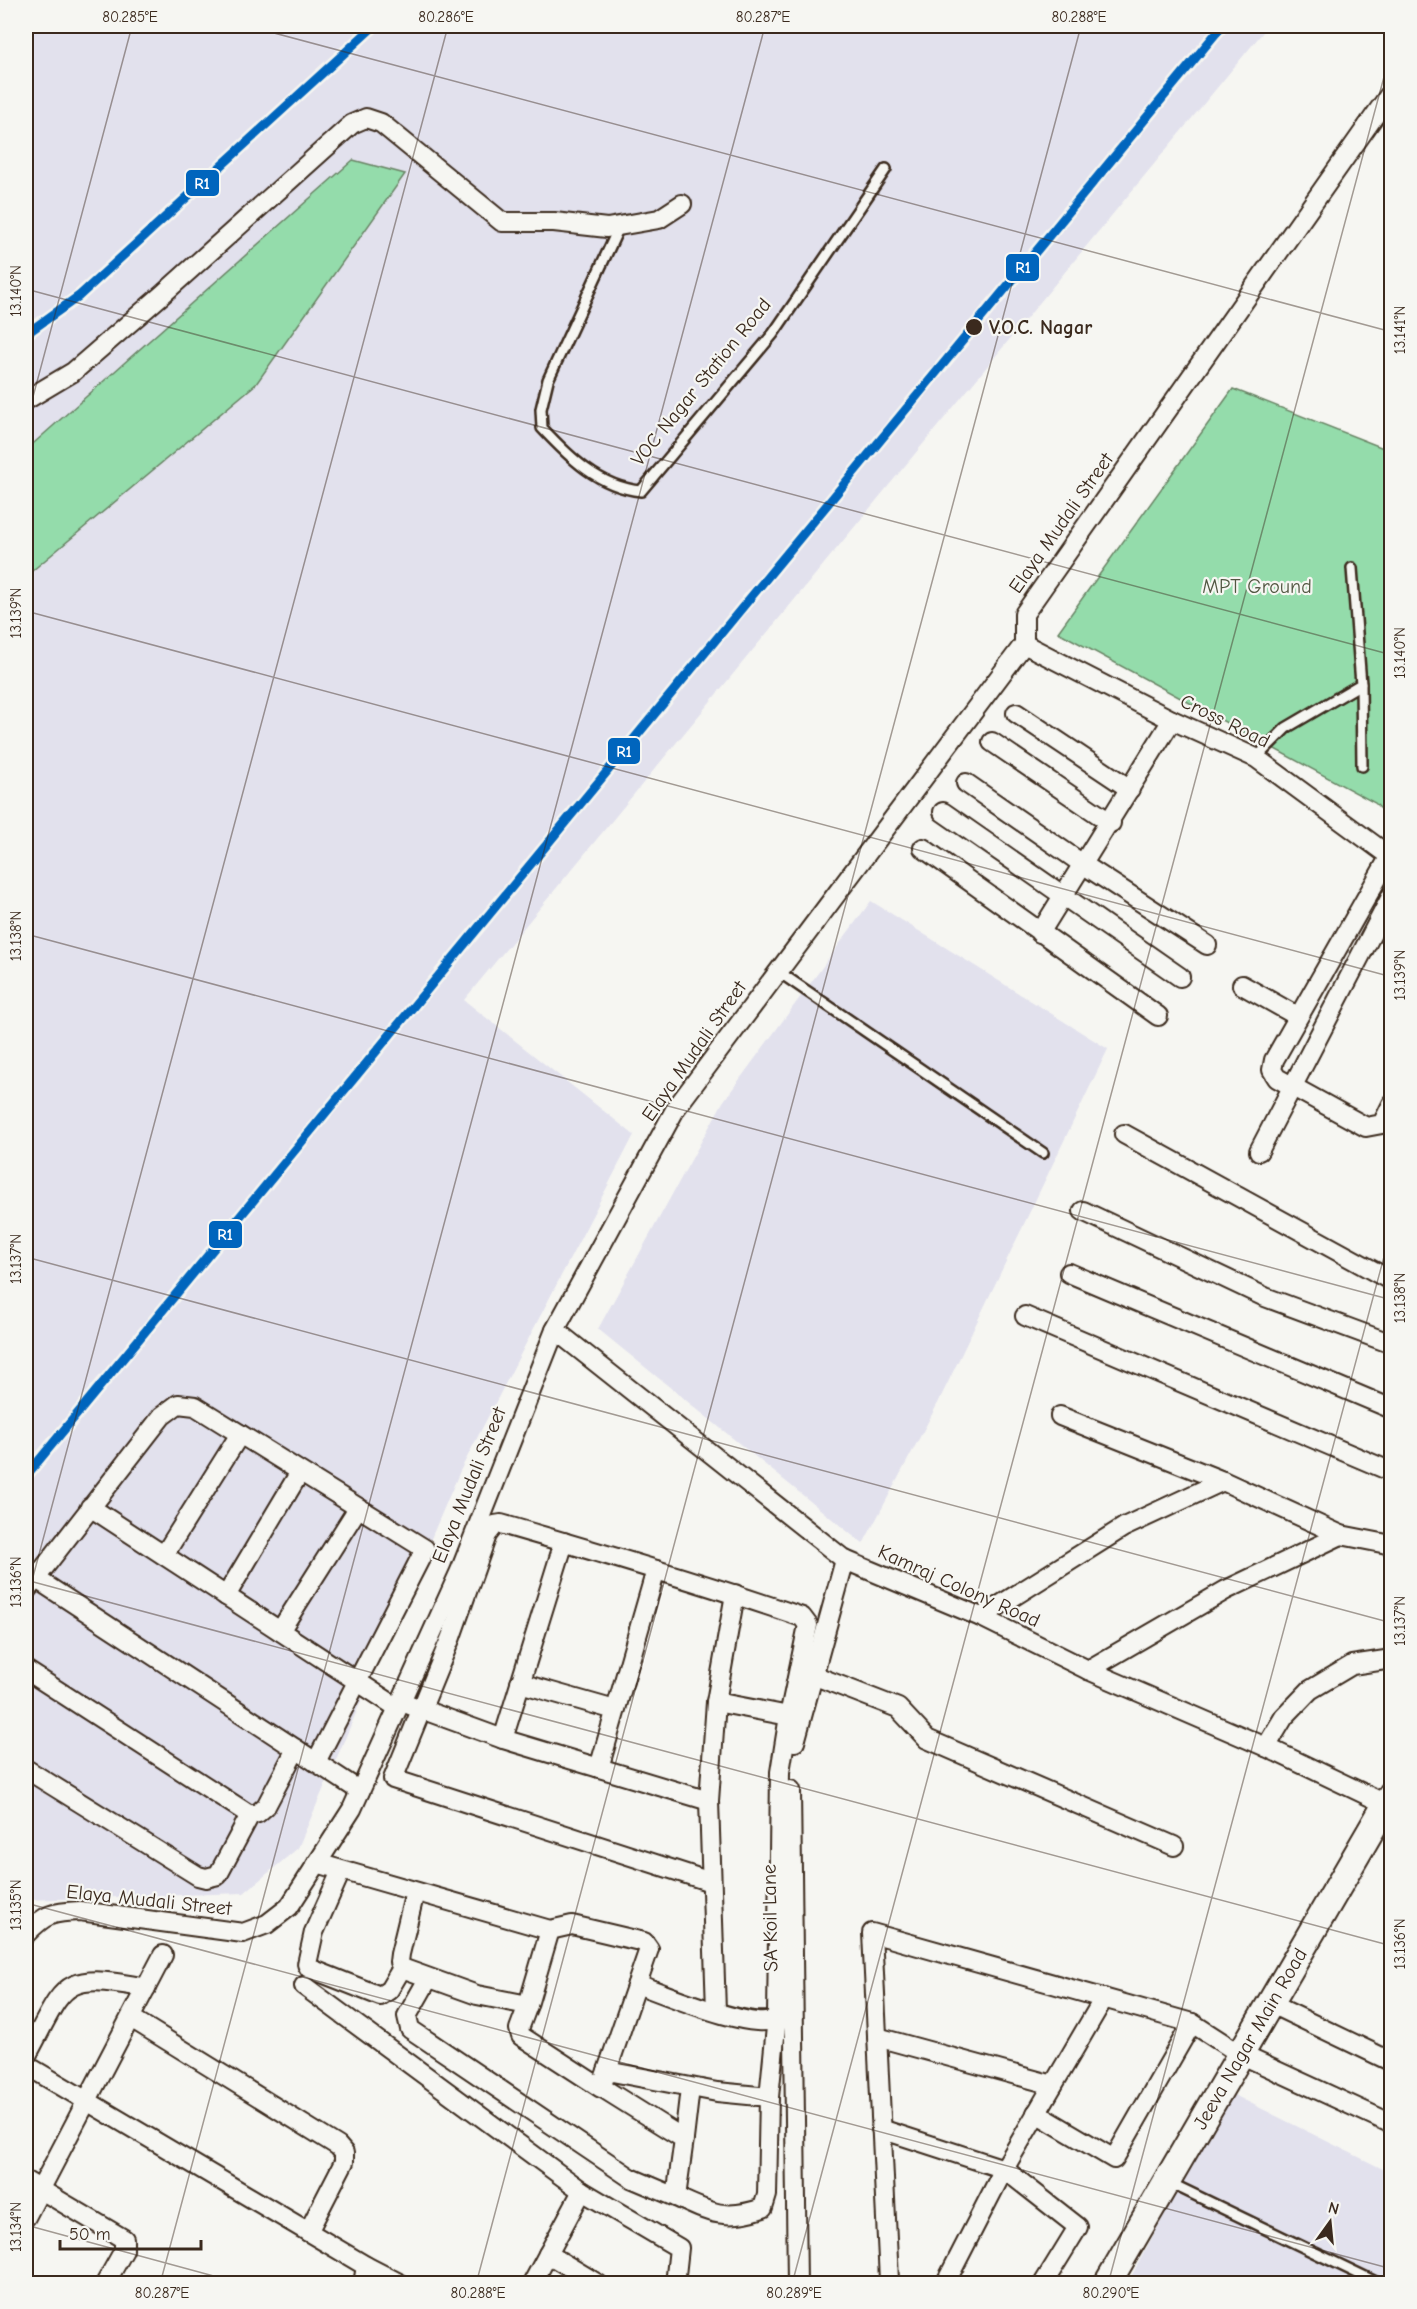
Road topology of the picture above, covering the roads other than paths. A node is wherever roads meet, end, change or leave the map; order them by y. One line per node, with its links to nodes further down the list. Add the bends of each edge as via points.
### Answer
1 (1392, 92): 7 (street, Elaya Mudali Street, via 1024,614)
2 (886, 169): 4 (lane, VOC Nagar Station Road, via 773,334 641,491 627,490 597,478 542,428 541,409 548,380)
3 (682, 204): 4 (street, via 659,219)
4 (620, 225): 5 (street, via 607,228 502,222 407,142 381,123 366,118 352,124 73,372)
5 (26, 400)
6 (1352, 568): 8 (lane)
7 (1024, 645): 10 (street, Cross Road); 26 (street, Elaya Mudali Street)
8 (1361, 684): 12 (lane, via 1286,728); 13 (lane)
9 (1016, 713): 15 (street)
10 (1172, 720): 12 (street, Cross Road); 15 (street)
11 (992, 742): 17 (street)
12 (1256, 758): 19 (street, Cross Road)
13 (1362, 766)
14 (966, 783): 20 (street)
15 (1130, 789): 17 (street)
16 (943, 812): 22 (street)
17 (1111, 823): 20 (street)
18 (922, 848): 24 (street)
19 (1391, 857): 21 (street)
20 (1084, 865): 22 (street); 25 (street)
21 (1370, 891): 23 (street); 30 (street)
22 (1063, 898): 24 (street); 27 (street)
23 (1390, 902): 31 (street)
24 (1040, 933): 29 (street)
25 (1207, 945)
26 (779, 972): 35 (lane); 40 (street, Elaya Mudali Street, via 676,1108)
27 (1180, 977)
28 (1242, 985): 30 (street)
29 (1158, 1016)
30 (1298, 1016): 31 (street, via 1272,1070 1277,1078)
31 (1293, 1085): 32 (street, via 1366,1127 1382,1124); 34 (street)
32 (1392, 1104)
33 (1124, 1134): 38 (street)
34 (1258, 1151)
35 (1043, 1153)
36 (1083, 1211): 41 (street, via 1265,1297)
37 (1069, 1273): 42 (street)
38 (1392, 1281)
39 (1025, 1316): 46 (street)
40 (555, 1330): 54 (street, Kamraj Colony Road); 68 (street, Elaya Mudali Street, via 460,1571)
41 (1392, 1344)
42 (1392, 1408)
43 (1059, 1416): 47 (street)
44 (240, 1434): 45 (street); 48 (street, via 195,1406 178,1404 162,1416); 53 (street)
45 (300, 1472): 49 (street); 58 (street)
46 (1392, 1472)
47 (1223, 1481): 50 (street); 59 (street, via 1124,1527)
48 (90, 1507): 53 (street); 56 (street)
49 (358, 1508): 60 (street); 65 (street, via 426,1550)
50 (1341, 1535): 52 (street); 63 (street, via 1226,1590)
51 (564, 1542): 55 (street); 66 (street); 69 (street, via 501,1524 491,1528)
52 (1392, 1545)
53 (164, 1556): 58 (street)
54 (845, 1560): 59 (street, Kamraj Colony Road); 64 (street, SA Koil Lane)
55 (656, 1570): 57 (street); 70 (street)
56 (30, 1585): 74 (street)
57 (735, 1594): 67 (street); 71 (street, via 806,1620 808,1626)
58 (226, 1596): 60 (street)
59 (981, 1617): 63 (street, Kamraj Colony Road)
60 (280, 1631): 65 (street)
61 (1392, 1659): 73 (street, via 1352,1665 1310,1690 1284,1717)
62 (26, 1670): 81 (street)
63 (1088, 1670): 73 (street, Kamraj Colony Road)
64 (813, 1675): 82 (street, via 898,1708 927,1739); 130 (street, SA Koil Lane, via 791,1756)
65 (357, 1682): 68 (street); 75 (street)
66 (520, 1683): 70 (street); 72 (street)
67 (716, 1702): 71 (street); 79 (street)
68 (399, 1705): 69 (street); 78 (street, Elaya Mudali Street)
69 (422, 1709): 72 (street); 85 (street, via 393,1779)
70 (615, 1710): 77 (street)
71 (789, 1716): 99 (street, via 780,1772)
72 (503, 1739): 77 (street)
73 (1266, 1747): 80 (street, Kamraj Colony Road)
74 (296, 1749): 75 (street); 81 (street, via 266,1806)
75 (316, 1762): 78 (street)
76 (26, 1768): 81 (street, via 207,1878 218,1875)
77 (599, 1768): 79 (street)
78 (360, 1791): 83 (street, Elaya Mudali Street)
79 (708, 1801): 85 (street)
80 (1389, 1802): 96 (street, Jeeva Nagar Main Road)
81 (250, 1815)
82 (1174, 1846)
83 (317, 1863): 84 (street); 88 (street, Elaya Mudali Street, via 289,1906 267,1924 243,1933 80,1911 53,1912 40,1919)
84 (341, 1871): 86 (street); 90 (street, via 314,1932 306,1964 380,1996 389,1990)
85 (711, 1882): 98 (street)
86 (415, 1892): 87 (street); 90 (street, via 400,1954)
87 (550, 1930): 92 (street, via 572,1925 644,1942 649,1949); 97 (street)
88 (26, 1935)
89 (163, 1955): 94 (street)
90 (402, 1968): 91 (street)
91 (428, 1979): 97 (street, via 477,1995); 120 (street, via 407,2016 410,2029 631,2178)
92 (637, 1984): 98 (street); 107 (street)
93 (304, 1986): 119 (street)
94 (146, 1988): 100 (street); 104 (street, via 102,1979 68,1986)
95 (1104, 1998): 101 (street); 102 (street, via 872,1933); 108 (street)
96 (1269, 2003): 103 (street, Jeeva Nagar Main Road); 105 (street)
97 (528, 2005): 107 (street, via 519,2029 521,2036)
98 (716, 2011): 99 (street, via 748,2022 768,2023)
99 (777, 2017): 110 (street)
100 (131, 2018): 111 (street); 122 (street, via 344,2153 344,2162)
101 (1192, 2023): 103 (street); 112 (street, via 1113,2158)
102 (877, 2037): 108 (street); 114 (street)
103 (1240, 2054): 113 (street); 117 (street, Jeeva Nagar Main Road)
104 (26, 2057)
105 (1392, 2062)
106 (26, 2065): 111 (street)
107 (604, 2079): 109 (street); 115 (street)
108 (1053, 2085): 112 (street)
109 (690, 2088): 110 (street); 115 (street)
110 (769, 2097): 120 (street, via 767,2195 763,2208 742,2215 712,2214)
111 (88, 2103): 118 (street); 122 (street)
112 (1036, 2113): 116 (street)
113 (1392, 2124)
114 (881, 2129): 116 (street); 131 (street, via 889,2280)
115 (684, 2139): 120 (street)
116 (1004, 2169): 132 (street); 133 (street, via 1078,2227)
117 (1166, 2181): 134 (street, Jeeva Nagar Main Road); 135 (lane)
118 (33, 2185): 121 (street); 125 (street, via 124,2239 123,2250)
119 (582, 2191): 123 (street); 129 (street, via 679,2248)
120 (676, 2197)
121 (26, 2217)
122 (308, 2232): 124 (street)
123 (548, 2254): 127 (street); 128 (street)
124 (364, 2275): 126 (street)
125 (105, 2283)
126 (401, 2283)
127 (532, 2283)
128 (598, 2283)
129 (675, 2283)
130 (797, 2283)
131 (893, 2283)
132 (945, 2283)
133 (1043, 2283)
134 (1107, 2283)
135 (1380, 2283)

